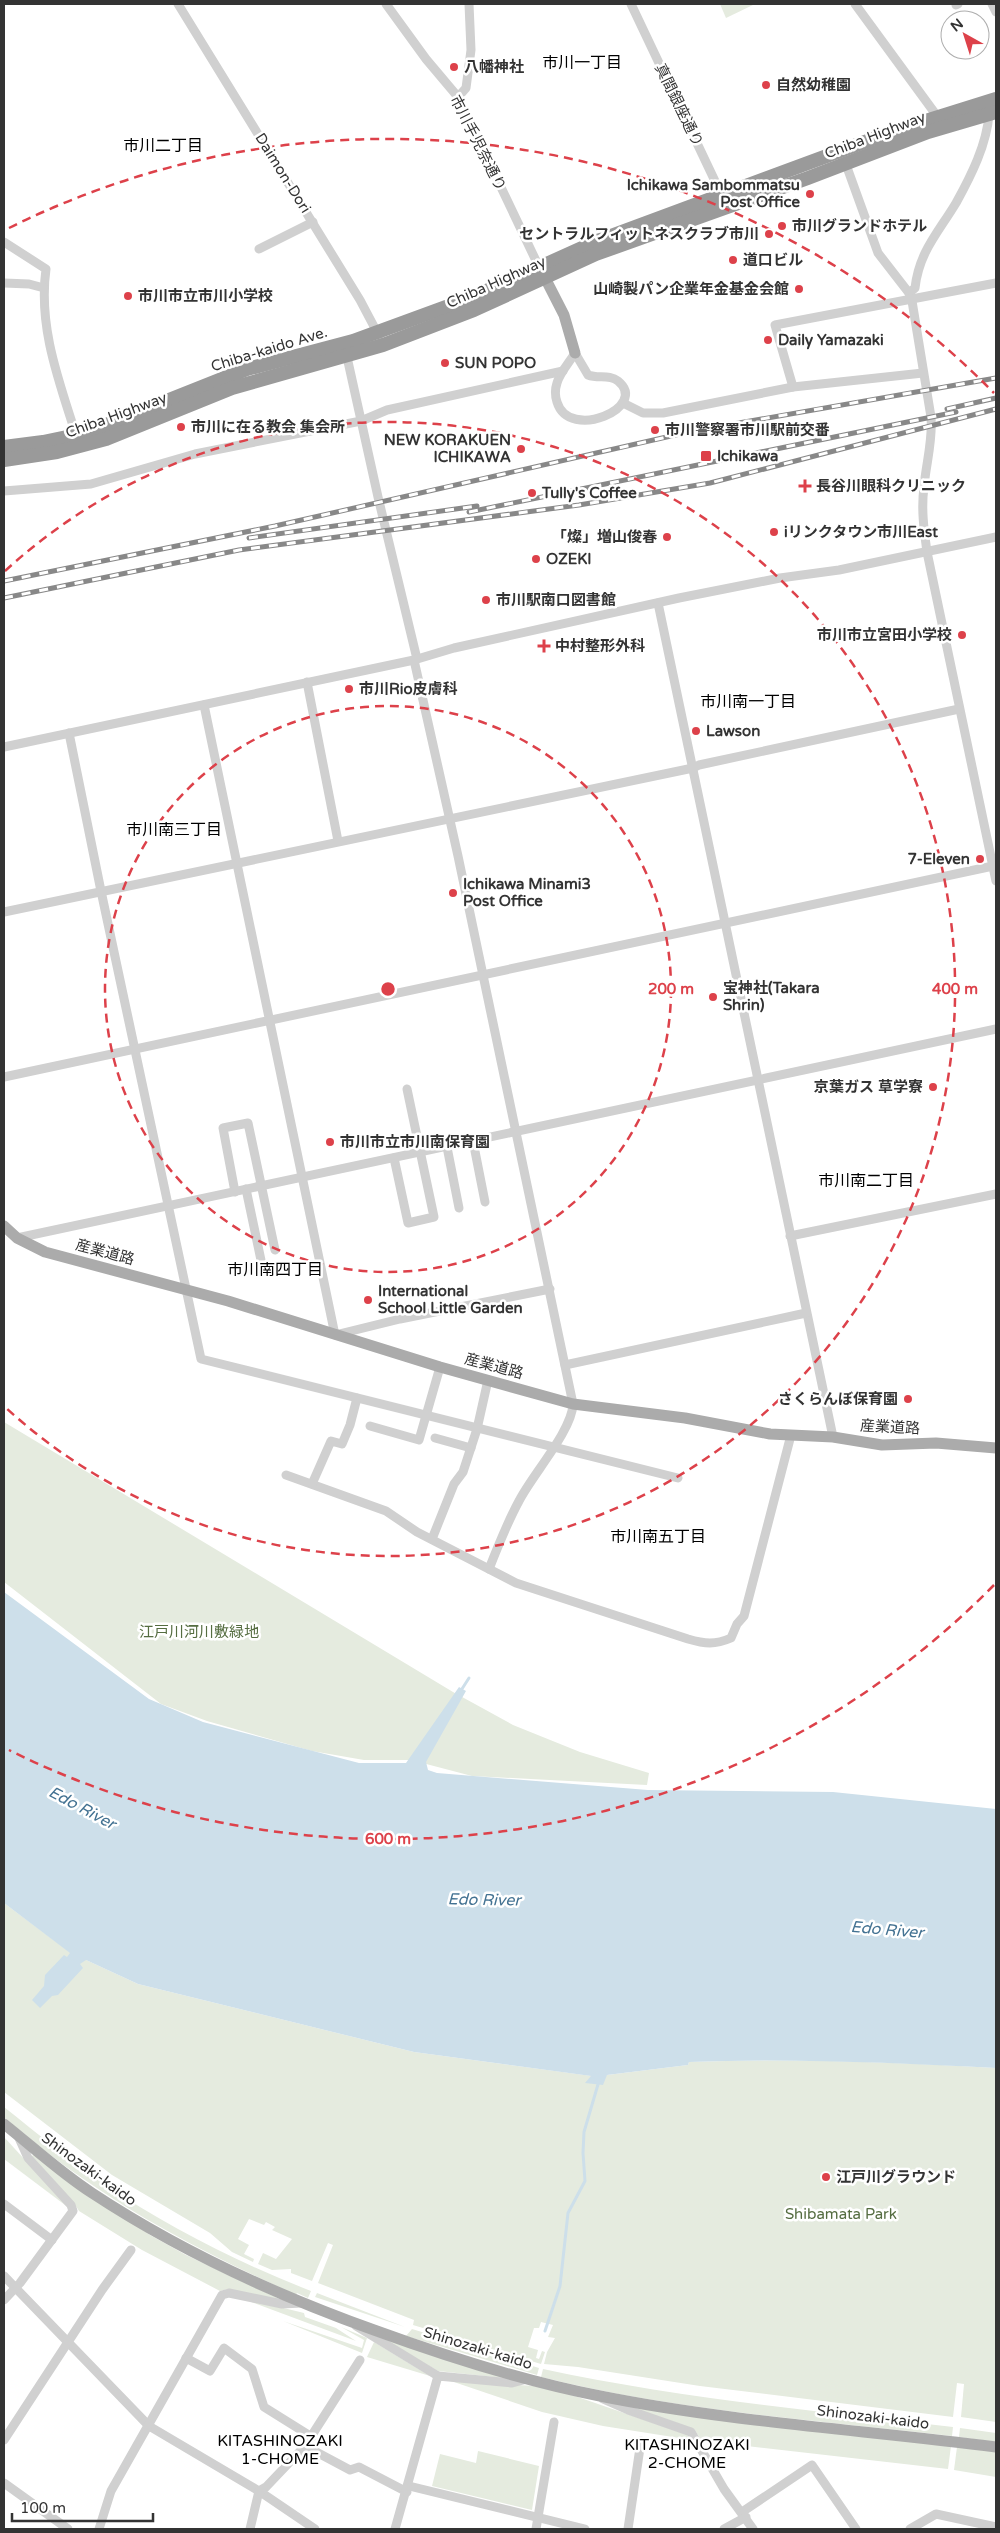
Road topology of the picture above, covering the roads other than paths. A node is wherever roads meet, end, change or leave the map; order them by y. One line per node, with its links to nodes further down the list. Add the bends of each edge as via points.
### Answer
1 (178, 4): 15 (street, Daimon-Dori)
2 (386, 4): 8 (street, 市川手児奈通り)
3 (469, 4): 8 (street, via 471,50 466,88)
4 (631, 4): 13 (street, 真間銀座通り)
5 (855, 4): 11 (street)
6 (992, 4): 7 (street)
7 (996, 12)
8 (458, 98): 18 (street, 市川手児奈通り)
9 (996, 99): 11 (highway, Chiba Highway)
10 (993, 113): 12 (highway, Chiba Highway); 22 (street, via 988,133 956,202 924,252)
11 (937, 116): 12 (highway, Chiba Highway)
12 (843, 157): 13 (highway, Chiba Highway); 14 (highway, Chiba Highway); 22 (street, via 878,253)
13 (721, 194): 14 (street, 真間銀座通り); 18 (highway, Chiba Highway, via 600,240)
14 (727, 208): 18 (highway, Chiba Highway)
15 (313, 222): 17 (street); 23 (street, Daimon-Dori)
16 (4, 242): 21 (street, via 46,269)
17 (259, 249)
18 (542, 272): 23 (highway, Chiba-kaido Ave.); 24 (main road, via 564,315)
19 (4, 283): 21 (street)
20 (996, 283): 22 (street)
21 (44, 288): 31 (street, via 52,357)
22 (910, 297): 27 (street); 28 (street, via 776,326)
23 (380, 339): 25 (highway, Chiba Highway); 31 (highway, Chiba-kaido Ave., via 247,369 126,419)
24 (575, 353): 26 (street); 29 (street, via 588,375 610,377 620,382 625,389)
25 (347, 357): 30 (street); 33 (highway, Chiba Highway, via 232,388 106,439 57,452)
26 (563, 371): 29 (street, via 557,380 556,397 559,407 571,419 610,414); 30 (street, via 387,410)
27 (923, 373): 28 (street); 36 (street, via 932,434 922,518)
28 (793, 387): 29 (street, via 663,413 643,413)
29 (623, 403)
30 (361, 421): 34 (street, via 195,454 91,484); 38 (street)
31 (76, 435): 32 (highway, Chiba-kaido Ave.)
32 (4, 447)
33 (4, 460)
34 (4, 491)
35 (996, 537): 36 (street)
36 (927, 552): 37 (street); 41 (street)
37 (658, 603): 38 (street); 44 (street)
38 (416, 659): 39 (street); 45 (street)
39 (308, 682): 40 (street); 46 (street)
40 (204, 705): 42 (street); 47 (street)
41 (959, 709): 44 (street); 48 (street)
42 (69, 733): 43 (street); 50 (street)
43 (4, 747)
44 (692, 768): 45 (street); 52 (street)
45 (448, 819): 46 (street); 53 (street)
46 (338, 841): 47 (street)
47 (236, 863): 50 (street); 54 (street)
48 (994, 869): 49 (street); 52 (street)
49 (996, 881)
50 (101, 891): 51 (street); 56 (street)
51 (4, 912)
52 (724, 923): 53 (street); 58 (street)
53 (483, 975): 54 (street); 60 (street)
54 (269, 1020): 56 (street); 65 (street)
55 (996, 1029): 58 (street)
56 (135, 1049): 57 (street); 71 (street)
57 (4, 1077)
58 (758, 1080): 60 (street); 74 (street)
59 (407, 1089): 63 (street)
60 (517, 1132): 61 (street); 79 (street)
61 (472, 1141): 62 (street); 70 (street)
62 (447, 1146): 63 (street); 72 (street)
63 (420, 1152): 64 (street); 64 (street, via 434,1217 417,1221 408,1223)
64 (394, 1158): 65 (street)
65 (303, 1177): 66 (street); 81 (street)
66 (262, 1186): 67 (street); 68 (street, via 248,1123 223,1128); 76 (street)
67 (246, 1190): 68 (street); 77 (street)
68 (235, 1192): 71 (street)
69 (996, 1194): 74 (street)
70 (485, 1202)
71 (169, 1206): 75 (street); 78 (street)
72 (459, 1208)
73 (4, 1226): 75 (main road, 産業道路)
74 (790, 1236): 80 (street)
75 (17, 1238): 78 (main road, 産業道路, via 45,1252)
76 (275, 1250)
77 (262, 1265)
78 (185, 1289): 81 (main road, 産業道路); 85 (street, via 201,1359)
79 (550, 1289): 81 (street, via 400,1318); 82 (street)
80 (806, 1313): 82 (street); 91 (street)
81 (335, 1335): 83 (main road, 産業道路)
82 (565, 1364): 86 (street)
83 (440, 1367): 84 (main road, 産業道路); 87 (street)
84 (488, 1380): 86 (main road, 産業道路); 89 (street)
85 (357, 1398): 87 (street); 98 (street, via 342,1444 331,1441)
86 (573, 1404): 90 (main road, 産業道路); 93 (street, via 571,1417)
87 (425, 1416): 88 (street, via 419,1440); 89 (street)
88 (370, 1426)
89 (477, 1429): 93 (street); 94 (street)
90 (791, 1435): 91 (main road, 産業道路); 100 (street, via 744,1616 731,1638 706,1644 688,1639 549,1596)
91 (833, 1437): 95 (main road, 産業道路, via 882,1445 936,1443)
92 (435, 1438): 94 (street)
93 (552, 1447): 97 (street); 100 (street, via 520,1499)
94 (471, 1448): 99 (street, via 464,1472 454,1484)
95 (996, 1448)
96 (286, 1475): 98 (street)
97 (678, 1478)
98 (312, 1484): 99 (street, via 386,1511)
99 (432, 1539): 100 (street)
100 (489, 1569)
101 (4, 2124): 102 (main road, Shinozaki-kaido)
102 (17, 2135): 104 (street, via 28,2158 73,2208); 109 (main road, Shinozaki-kaido, via 90,2192 141,2224 186,2249)
103 (4, 2204): 104 (street)
104 (52, 2240): 107 (street)
105 (130, 2250): 111 (street)
106 (4, 2276): 107 (street)
107 (15, 2287): 108 (street); 111 (street)
108 (4, 2300)
109 (302, 2303): 110 (main road, Shinozaki-kaido); 112 (street, via 282,2304 230,2293 222,2295)
110 (354, 2323): 114 (street, via 357,2328); 115 (main road, Shinozaki-kaido)
111 (69, 2343): 118 (street); 120 (street)
112 (186, 2358): 118 (street); 119 (street, via 210,2371 224,2348 252,2369 264,2407)
113 (360, 2360): 119 (street)
114 (438, 2376): 115 (street, via 512,2383); 125 (street)
115 (527, 2379): 116 (main road, Shinozaki-kaido)
116 (599, 2396): 123 (main road, Shinozaki-kaido); 127 (street, via 613,2405 691,2432 724,2489)
117 (554, 2422): 128 (street)
118 (149, 2426): 126 (street); 131 (street, via 111,2491)
119 (312, 2437): 122 (street)
120 (4, 2440)
121 (641, 2441): 137 (street)
122 (306, 2446): 125 (street, via 350,2470 359,2467); 126 (street)
123 (996, 2447)
124 (4, 2483): 130 (street)
125 (408, 2489): 128 (street); 134 (street)
126 (259, 2491): 132 (street); 133 (street)
127 (744, 2515): 138 (street); 139 (street); 140 (street, via 812,2465)
128 (538, 2518): 135 (street); 136 (street)
129 (996, 2527): 141 (street, via 936,2514)
130 (68, 2529)
131 (99, 2529)
132 (250, 2529)
133 (315, 2529)
134 (396, 2529)
135 (536, 2529)
136 (585, 2529)
137 (628, 2529)
138 (724, 2529)
139 (753, 2529)
140 (856, 2529)
141 (910, 2529)

